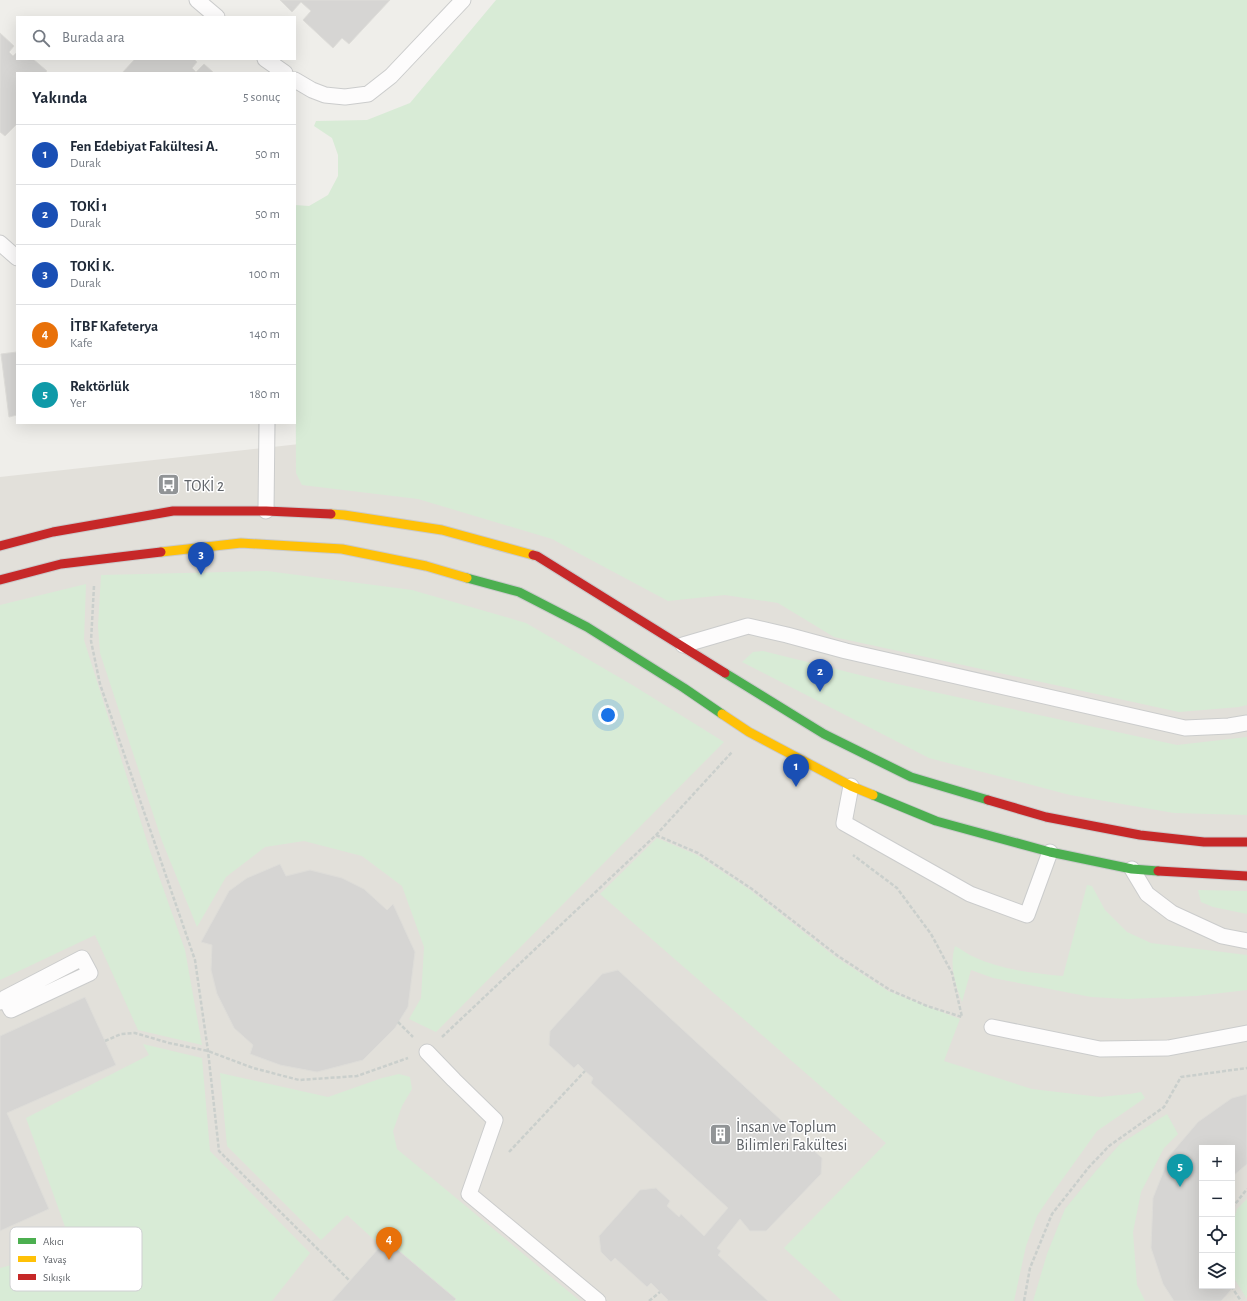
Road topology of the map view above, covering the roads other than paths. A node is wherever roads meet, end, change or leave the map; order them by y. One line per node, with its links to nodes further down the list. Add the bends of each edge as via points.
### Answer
1 (197, 0): 3 (lane)
2 (463, 0): 6 (lane, via 391,76 368,94 346,97 325,95)
3 (216, 16)
4 (266, 60): 5 (lane)
5 (284, 72)
6 (296, 81)
7 (0, 243): 8 (lane)
8 (16, 257)
9 (267, 424): 10 (lane)
10 (266, 511): 11 (street, via 173,512 53,532); 13 (street, via 344,515 442,530 537,556)
11 (0, 546)
12 (0, 580): 15 (street, via 61,564 241,543 342,549 426,566 519,592 587,627 749,732)
13 (682, 645): 14 (lane, via 748,626 846,651 1185,728); 16 (street, via 824,734 911,777 1046,817 1140,835 1204,842)
14 (1247, 723)
15 (851, 786): 17 (street, via 936,821); 17 (lane, via 844,823 970,894 1027,915)
16 (1247, 842)
17 (1050, 852): 18 (street)
18 (1132, 869): 19 (street); 20 (lane, via 1147,894 1172,913 1222,936)
19 (1247, 876)
20 (1247, 941)
21 (3, 1000): 21 (lane, via 82,958 90,972 11,1010)
22 (992, 1027): 23 (lane, via 1100,1049 1168,1048)
23 (1247, 1033)
24 (427, 1052): 25 (lane, via 495,1120 468,1194)
25 (598, 1301)

